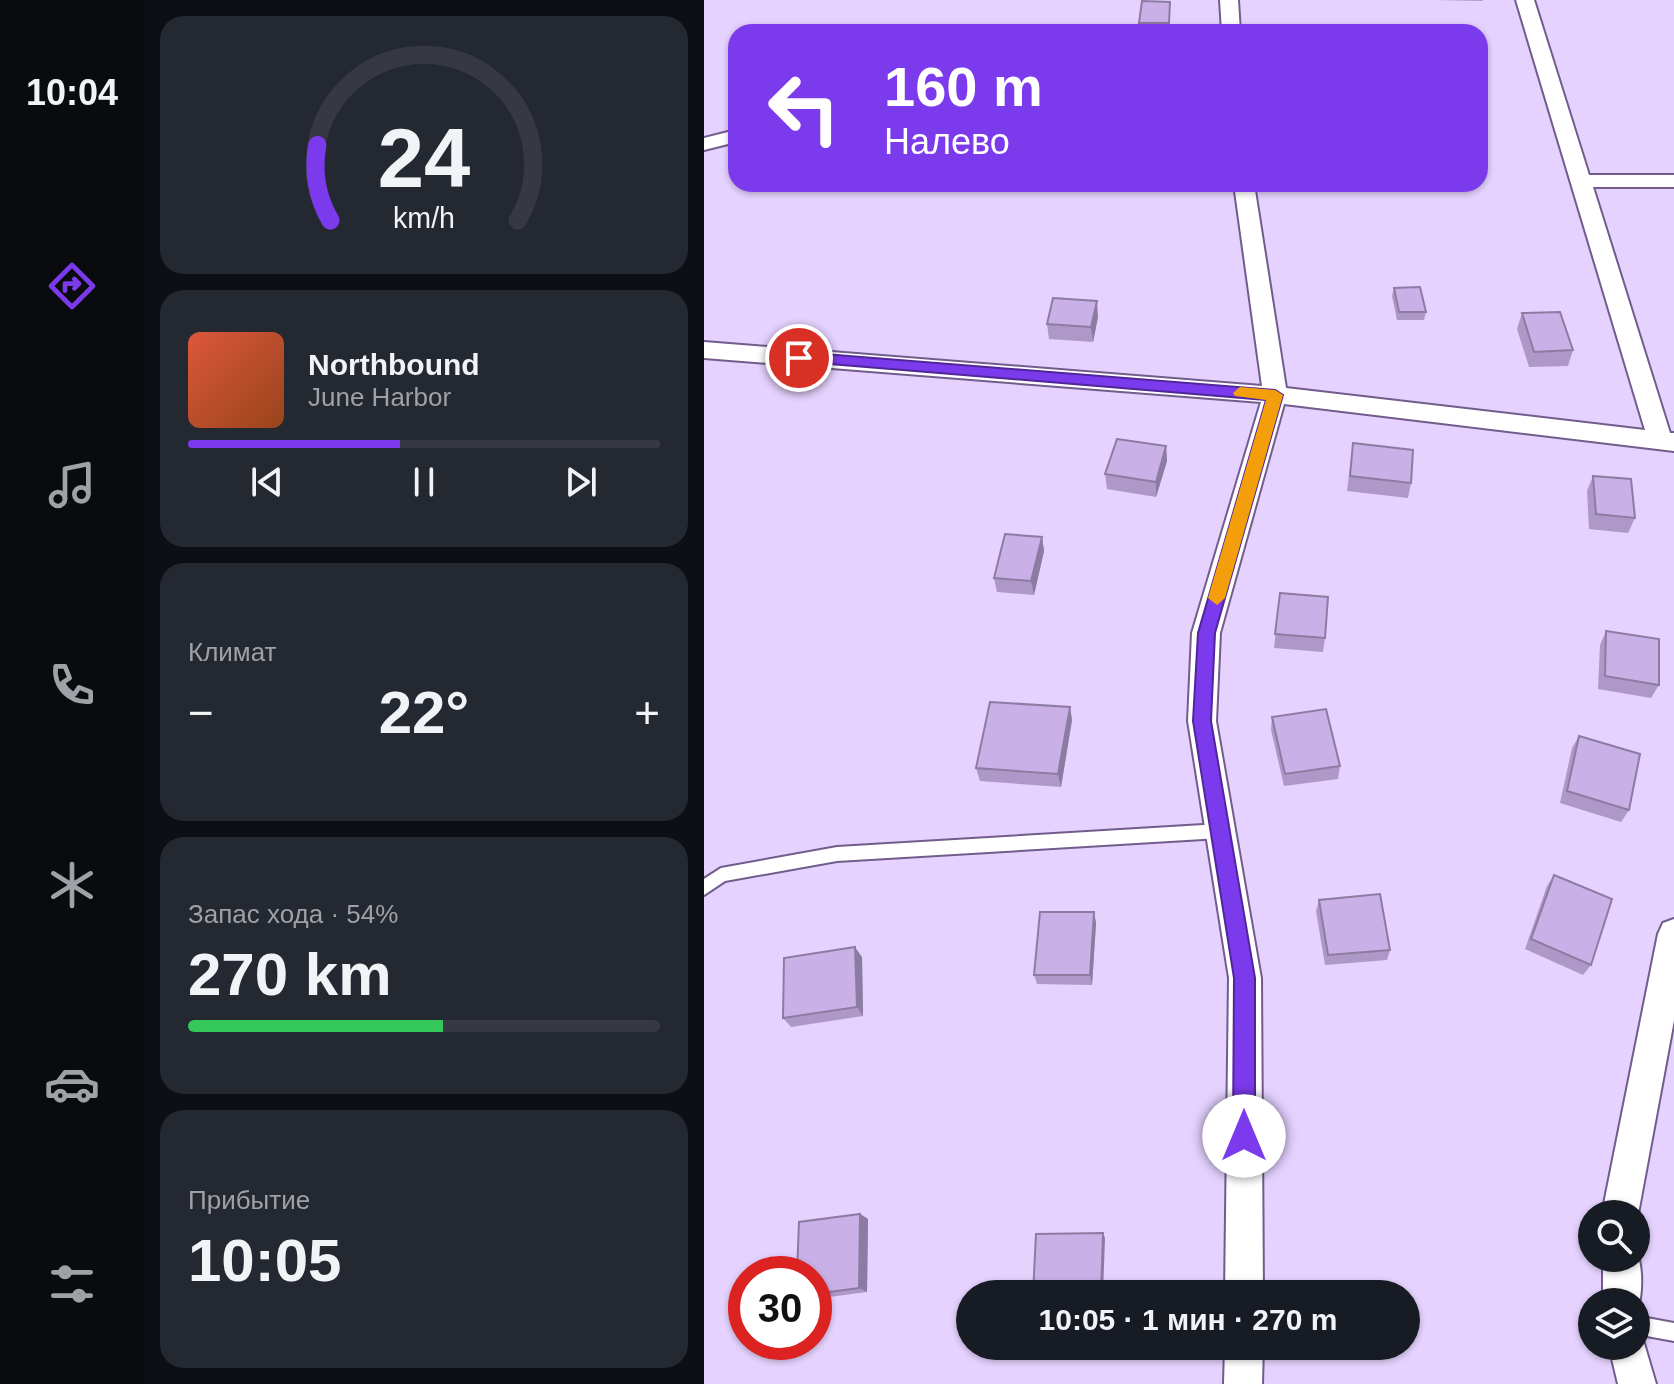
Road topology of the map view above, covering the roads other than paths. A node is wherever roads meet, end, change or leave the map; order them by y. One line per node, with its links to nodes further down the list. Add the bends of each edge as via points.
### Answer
1 (1229, 0): 3 (street)
2 (1525, 0): 6 (street)
3 (1230, 24)
4 (728, 138): 5 (street)
5 (704, 144)
6 (1581, 181): 7 (street); 11 (street)
7 (1674, 181)
8 (1245, 192): 10 (street)
9 (704, 350): 10 (street)
10 (1275, 395): 11 (street); 12 (street, via 1206,633 1202,721)
11 (1667, 441)
12 (1220, 831): 13 (lane, via 837,854 721,875); 16 (street, via 1245,978)
13 (704, 888)
14 (1674, 934): 15 (street)
15 (1623, 1200)
16 (1244, 1280)
17 (1650, 1328): 18 (lane)
18 (1674, 1332)
19 (1244, 1360): 21 (street)
20 (1631, 1360): 22 (street)
21 (1243, 1384)
22 (1637, 1384)

